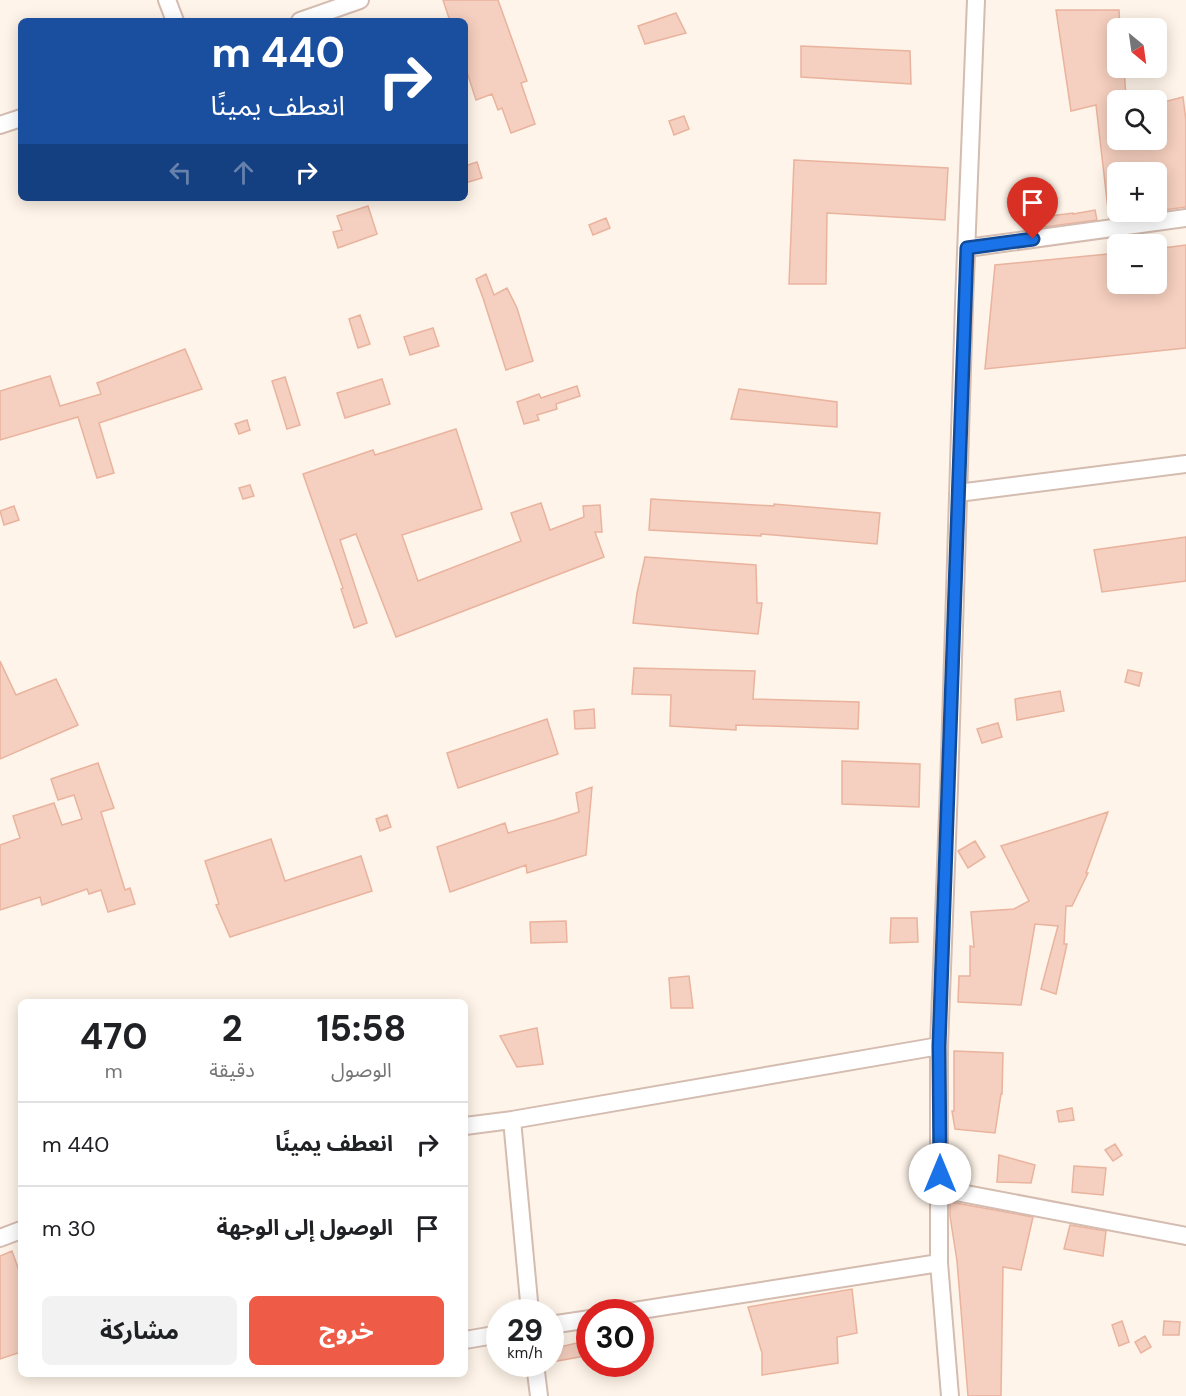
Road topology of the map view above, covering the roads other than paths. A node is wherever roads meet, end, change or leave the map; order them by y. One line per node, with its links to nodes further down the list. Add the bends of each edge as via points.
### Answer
1 (167, 0): 4 (street)
2 (360, 0): 5 (street)
3 (976, 0): 9 (street)
4 (174, 18)
5 (309, 18)
6 (18, 119): 7 (street)
7 (0, 125)
8 (1186, 218): 9 (street)
9 (967, 248): 11 (street)
10 (1186, 464): 11 (street)
11 (958, 493): 12 (street)
12 (939, 1046): 13 (street); 15 (street)
13 (512, 1120): 14 (street); 20 (street)
14 (468, 1126)
15 (940, 1189): 17 (street); 19 (street)
16 (18, 1231): 18 (street)
17 (1186, 1236)
18 (0, 1238)
19 (939, 1263): 21 (street); 26 (street)
20 (529, 1299)
21 (654, 1308)
22 (486, 1336): 23 (street)
23 (468, 1339)
24 (537, 1377): 25 (street)
25 (539, 1396)
26 (950, 1396)

